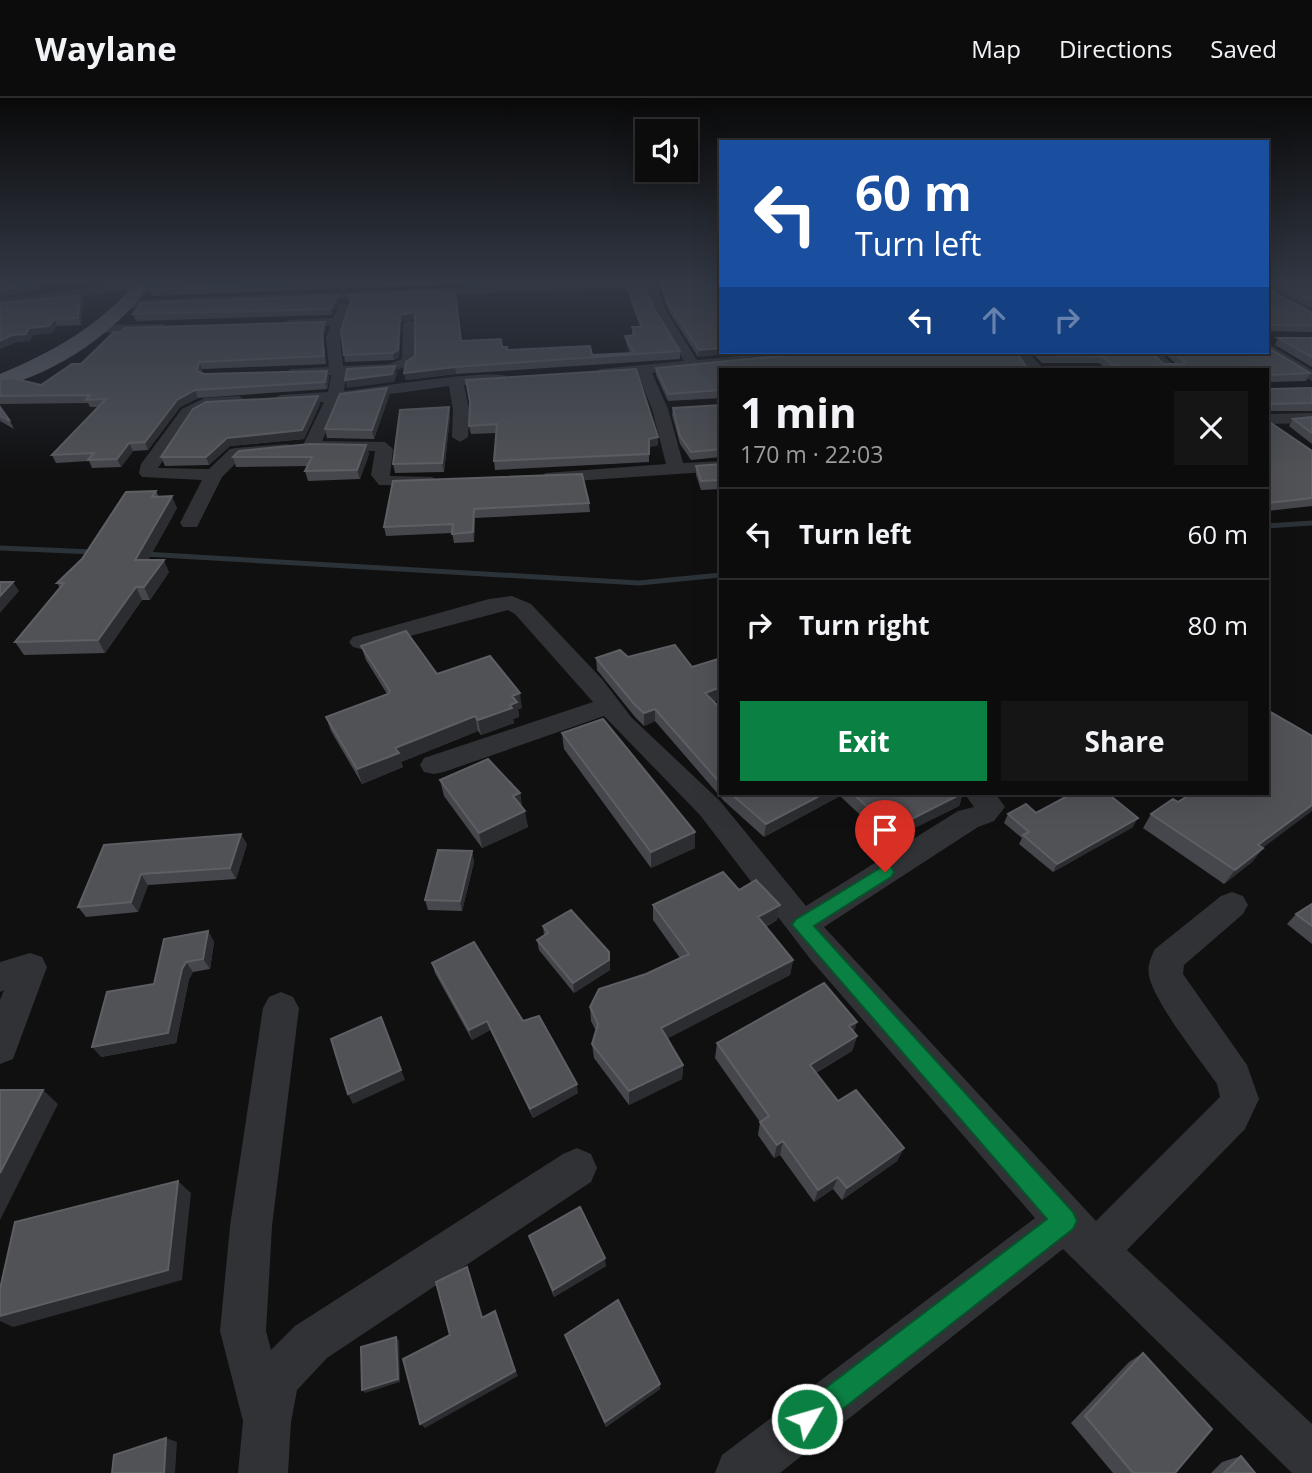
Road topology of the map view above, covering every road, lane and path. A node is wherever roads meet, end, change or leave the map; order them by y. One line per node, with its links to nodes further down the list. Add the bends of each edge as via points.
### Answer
1 (76, 344): 18 (highway)
2 (333, 344): 13 (street)
3 (409, 344): 13 (street, via 405,365)
4 (680, 344): 9 (street)
5 (1275, 344): 17 (street)
6 (763, 354): 9 (street)
7 (1022, 354): 10 (street)
8 (1153, 354): 11 (street)
9 (692, 363): 12 (street)
10 (1036, 368)
11 (1171, 368)
12 (643, 369): 15 (street); 28 (street, via 666,408)
13 (339, 372): 14 (street); 20 (street)
14 (273, 373)
15 (588, 373)
16 (516, 377): 19 (street)
17 (1312, 377)
18 (0, 381)
19 (456, 381): 20 (street); 25 (street)
20 (335, 396): 26 (street); 29 (street, via 196,407 188,412 148,473)
21 (1312, 418): 22 (street)
22 (1269, 420)
23 (1269, 422): 24 (street)
24 (1285, 434)
25 (460, 437)
26 (312, 445): 29 (street, via 236,453); 31 (street, via 379,446 384,449 380,475 393,483)
27 (719, 466): 28 (street)
28 (676, 469): 30 (street)
29 (214, 475): 32 (street)
30 (526, 479)
31 (450, 482)
32 (190, 523)
33 (361, 642): 34 (street, via 512,603 562,649)
34 (608, 706): 35 (street); 38 (street, via 710,808)
35 (434, 765)
36 (980, 795): 38 (street, via 991,807 984,814 968,819)
37 (1231, 905): 43 (street, via 1167,959 1166,975 1234,1076 1240,1099 1231,1116)
38 (802, 925): 43 (street)
39 (0, 977): 41 (street, via 30,967)
40 (281, 1008): 44 (street, via 251,1226 243,1331)
41 (0, 1047)
42 (577, 1168): 44 (street, via 311,1342 276,1378)
43 (1081, 1236): 45 (street); 47 (street)
44 (267, 1422): 46 (street)
45 (1312, 1458)
46 (263, 1473)
47 (740, 1473)

